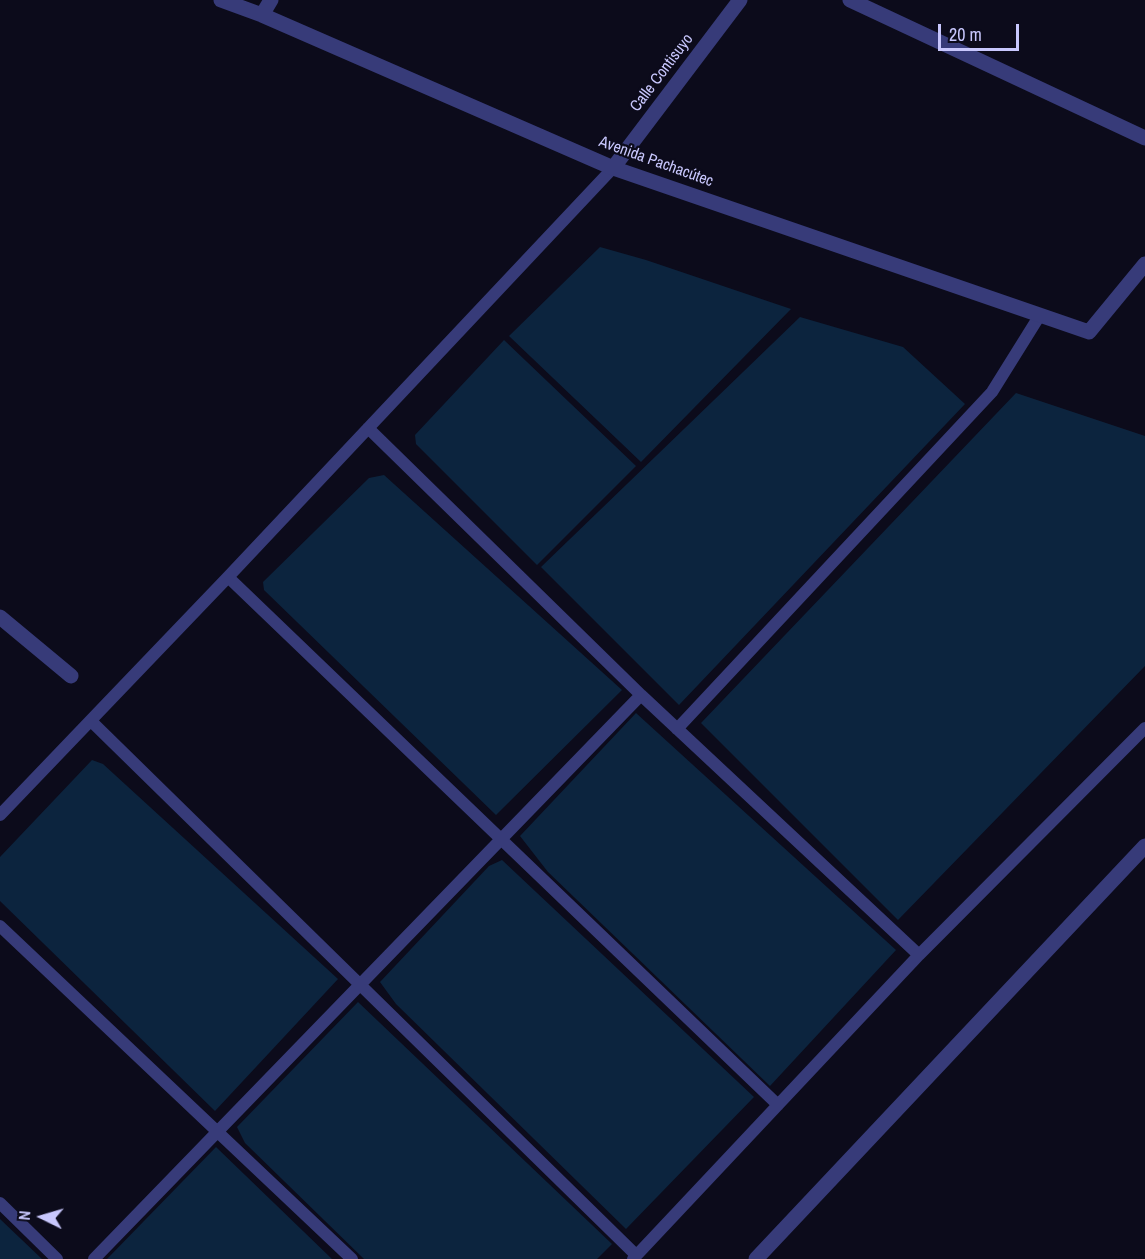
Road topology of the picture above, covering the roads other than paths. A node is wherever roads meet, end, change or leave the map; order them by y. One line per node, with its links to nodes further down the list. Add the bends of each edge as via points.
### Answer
1 (221, 0): 5 (street, Avenida Pachacútec)
2 (271, 0): 5 (street)
3 (740, 0): 7 (street, Calle Contisuyo)
4 (849, 0): 6 (street)
5 (262, 15): 7 (street, Avenida Pachacútec)
6 (1145, 138)
7 (613, 168): 9 (street, Avenida Pachacútec); 10 (lane)
8 (1145, 264): 9 (street, Avenida Pachacútec, via 1089,332)
9 (1040, 315): 17 (lane, via 992,392)
10 (368, 428): 11 (lane); 14 (lane)
11 (228, 578): 15 (lane); 19 (lane)
12 (0, 617): 13 (street)
13 (71, 676)
14 (641, 695): 17 (lane); 19 (lane)
15 (91, 721): 18 (lane); 23 (lane)
16 (1145, 728): 22 (lane)
17 (677, 729): 22 (lane)
18 (0, 816)
19 (501, 839): 23 (lane); 24 (lane)
20 (1145, 846): 31 (street)
21 (0, 926): 25 (lane)
22 (919, 955): 24 (lane)
23 (360, 985): 25 (lane); 27 (lane)
24 (778, 1105): 27 (lane)
25 (219, 1131): 29 (lane); 30 (lane)
26 (0, 1203): 28 (lane)
27 (634, 1257)
28 (57, 1259)
29 (94, 1259)
30 (352, 1259)
31 (756, 1259)

